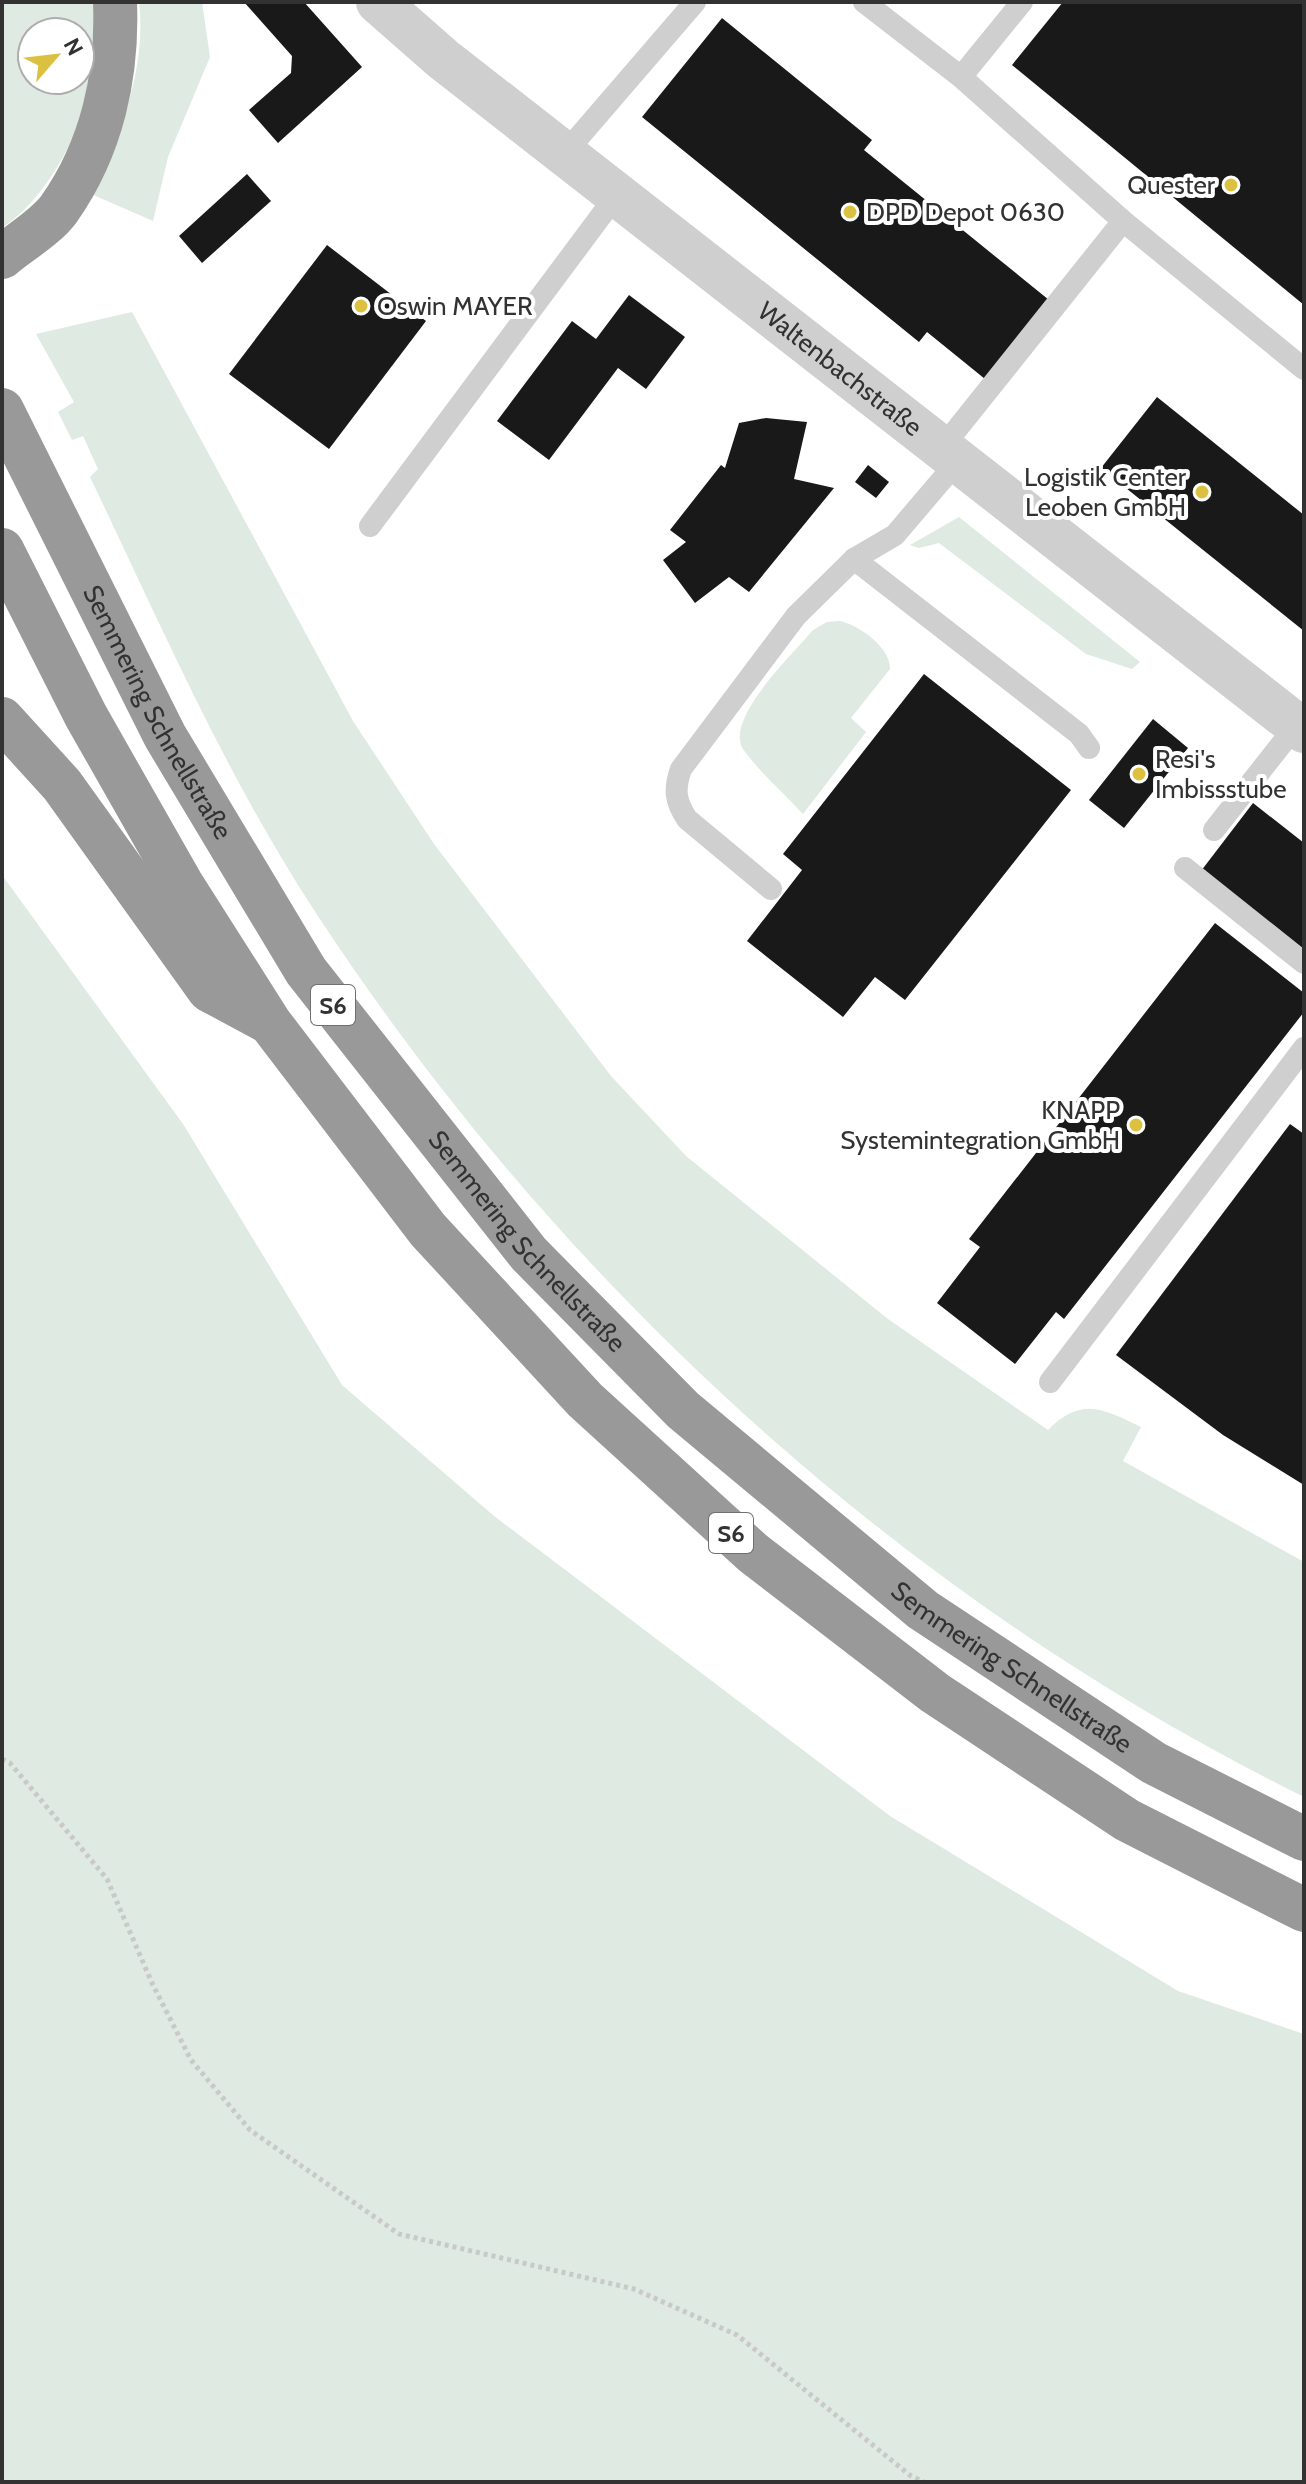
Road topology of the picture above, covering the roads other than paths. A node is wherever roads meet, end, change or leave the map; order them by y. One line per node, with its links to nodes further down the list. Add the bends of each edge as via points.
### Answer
1 (115, 2): 10 (highway, via 117,49 98,140 58,211)
2 (378, 2): 7 (street, Waltenbachstraße)
3 (695, 2): 7 (lane)
4 (864, 2): 6 (lane)
5 (1022, 2): 6 (lane)
6 (961, 77): 9 (lane)
7 (565, 153): 8 (street, Waltenbachstraße)
8 (618, 193): 13 (street, Waltenbachstraße); 14 (lane)
9 (1123, 221): 11 (lane); 13 (lane, via 1011,360)
10 (2, 257)
11 (1304, 369)
12 (2, 410): 27 (highway, Semmering Schnellstraße / S6, via 165,736 306,971 529,1254 683,1410 923,1610 1154,1763)
13 (949, 455): 16 (lane, via 895,535); 18 (street, Waltenbachstraße)
14 (370, 526)
15 (2, 550): 24 (highway, S6, via 86,716 181,883)
16 (854, 559): 19 (lane, via 1079,734); 22 (lane, via 796,616 696,747 675,787 687,819)
17 (2, 719): 24 (highway, via 62,785 209,990)
18 (1300, 729): 20 (lane)
19 (1089, 748)
20 (1214, 830)
21 (1185, 868): 23 (lane)
22 (771, 889)
23 (1304, 963)
24 (270, 1023): 28 (highway, S6, via 428,1230 585,1400 753,1553 935,1693 1127,1820)
25 (1304, 1048): 26 (lane)
26 (1050, 1382)
27 (1304, 1839)
28 (1304, 1910)

